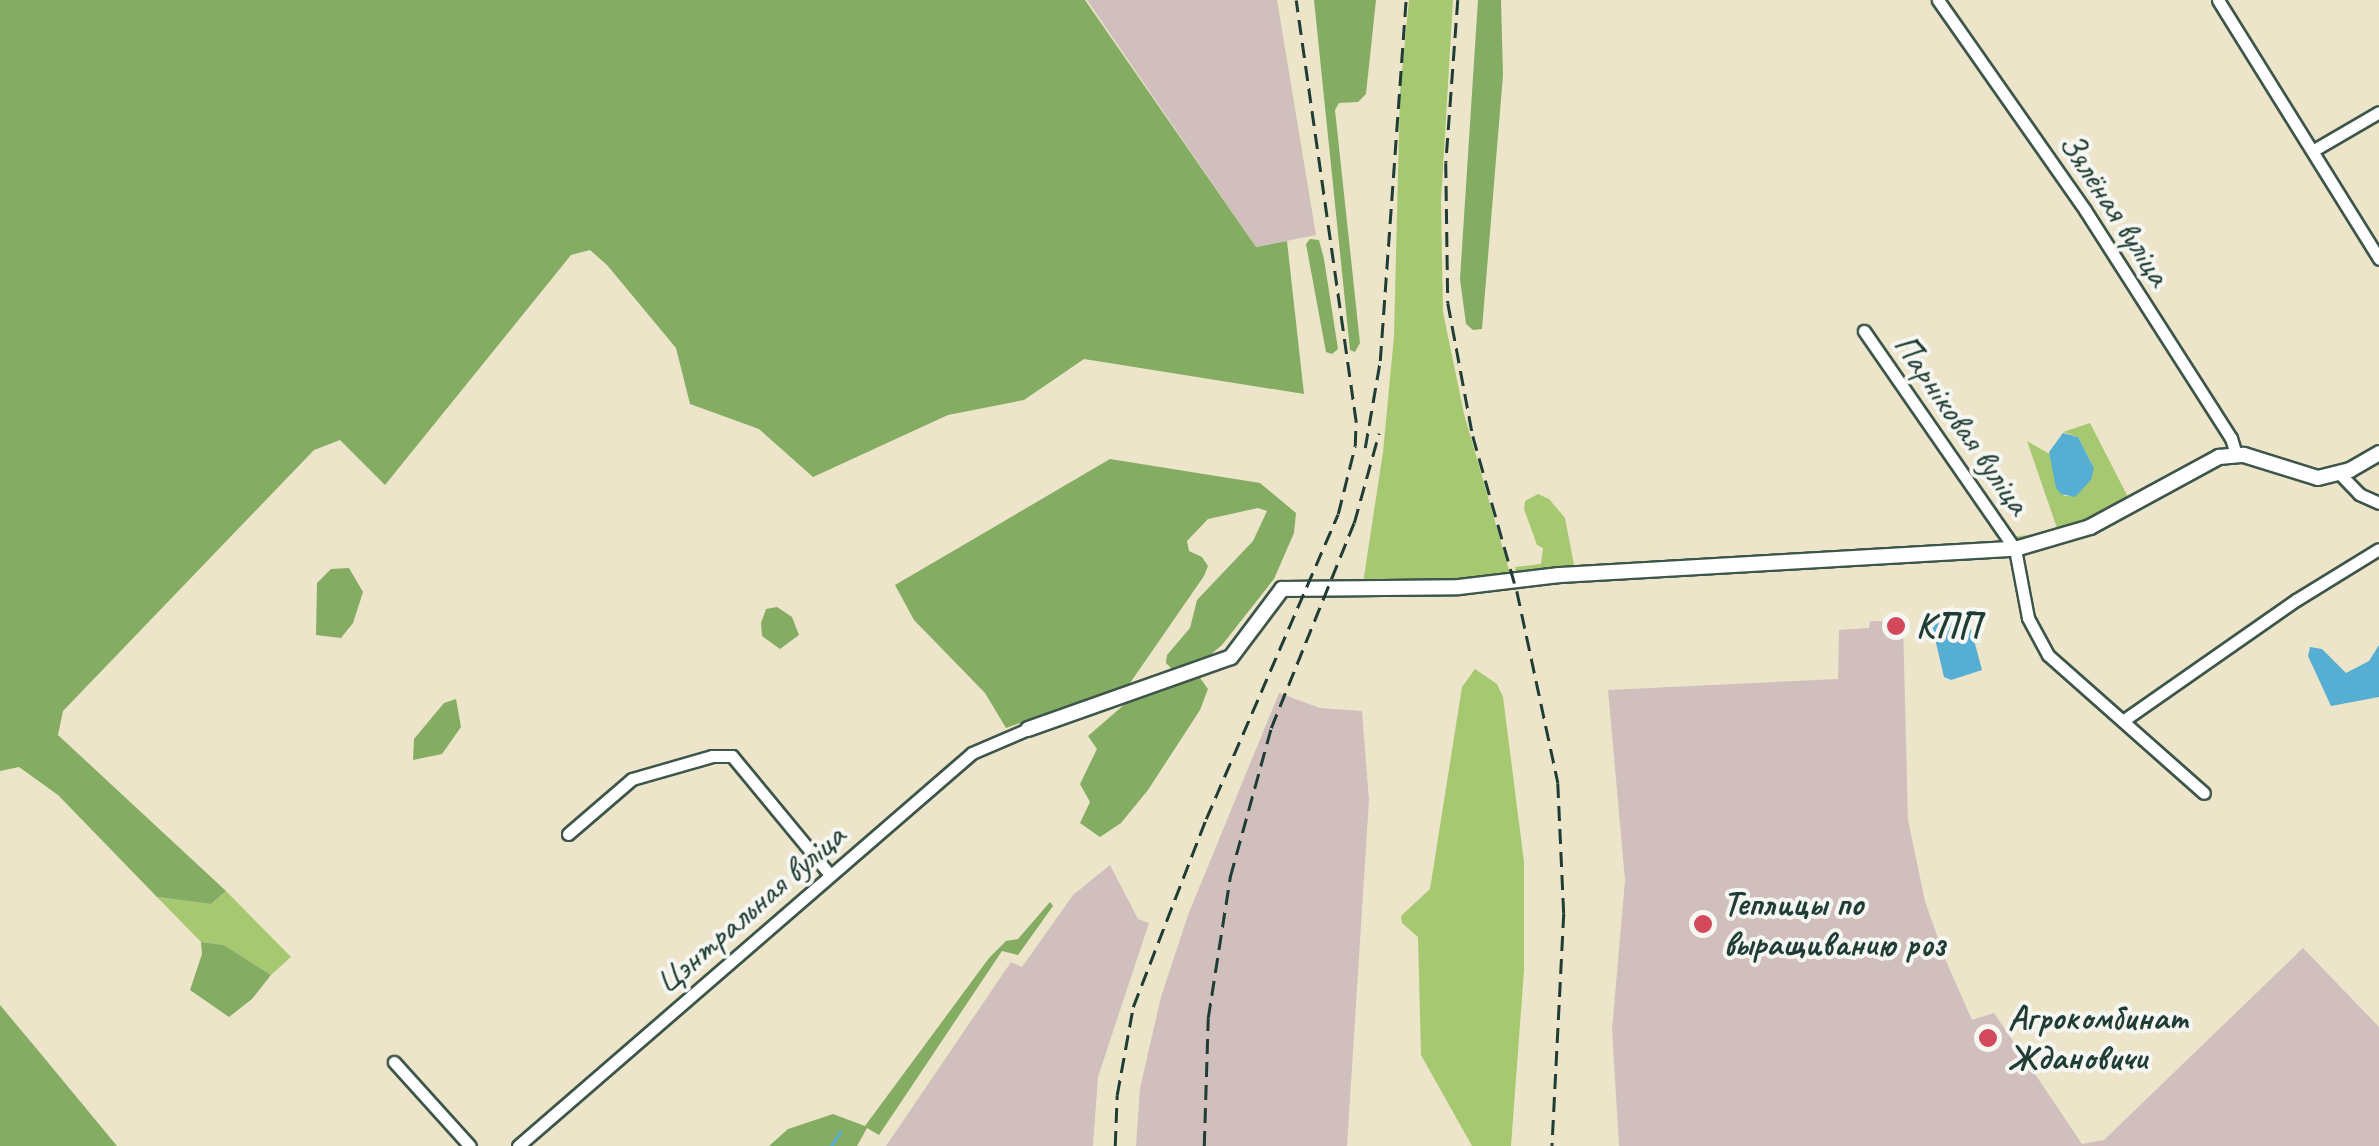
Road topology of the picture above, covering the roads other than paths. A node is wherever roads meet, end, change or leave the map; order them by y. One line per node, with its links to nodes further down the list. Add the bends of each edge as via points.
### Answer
1 (1938, 0): 8 (street, Зялёная вуліца, via 2085,210)
2 (2218, 0): 4 (street)
3 (2379, 112): 4 (street)
4 (2314, 150): 5 (street)
5 (2379, 259)
6 (1864, 331): 11 (street, Парніковая вуліца)
7 (2379, 453): 9 (street)
8 (2236, 454): 9 (street, via 2304,475); 11 (street, via 2208,461 2090,527)
9 (2340, 474): 10 (street)
10 (2379, 503)
11 (2022, 548): 13 (street, via 2035,636); 14 (street, via 1460,586 1282,589 1231,657)
12 (2379, 549): 13 (street)
13 (2124, 720): 15 (street)
14 (1028, 729): 17 (street, Цэнтральная вуліца, via 972,753)
15 (2204, 793)
16 (568, 834): 17 (street, via 632,779 732,756)
17 (830, 875): 20 (street, Цэнтральная вуліца)
18 (394, 1062): 19 (street)
19 (470, 1146)
20 (518, 1146)

